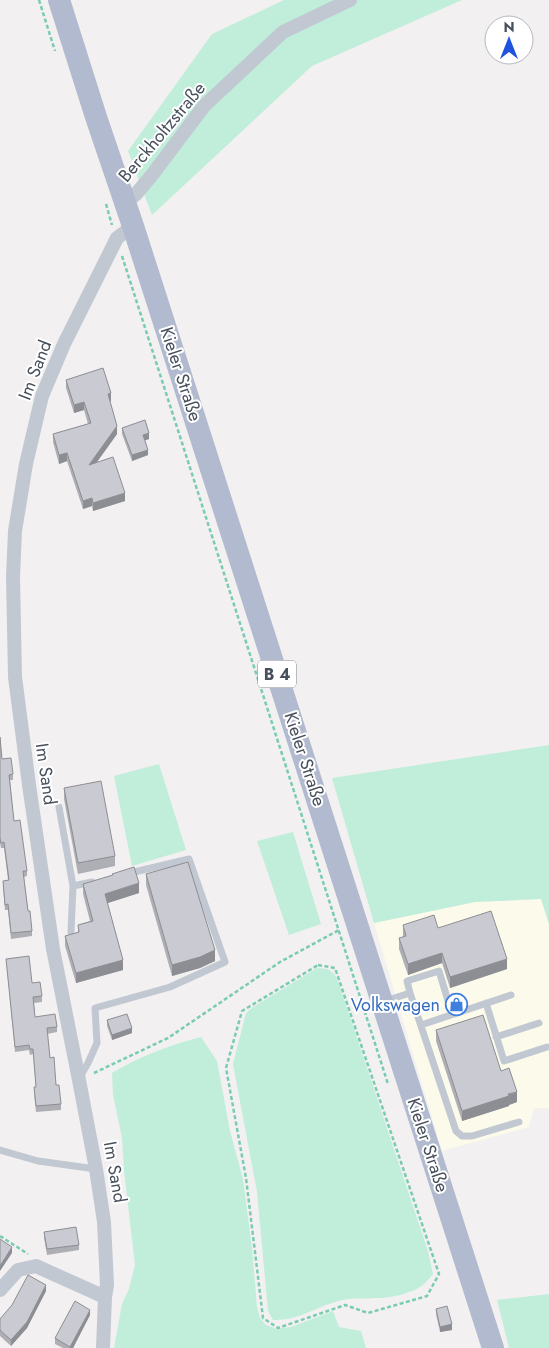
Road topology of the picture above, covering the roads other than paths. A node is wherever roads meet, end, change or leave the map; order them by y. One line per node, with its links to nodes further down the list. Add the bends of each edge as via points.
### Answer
1 (59, 0): 3 (main road, Kieler Straße / B 4, via 96,117)
2 (350, 0): 3 (street, Berckholtzstraße, via 283,32 204,106 136,194)
3 (115, 203): 4 (main road, Kieler Straße / B 4)
4 (125, 232): 12 (main road, Kieler Straße / B 4); 19 (street, Im Sand, via 64,344 42,396 15,531 15,676 51,939)
5 (59, 807): 8 (lane)
6 (121, 875): 19 (lane, via 189,859 225,962 170,987 95,1008 96,1043)
7 (102, 879): 8 (lane)
8 (73, 886): 9 (lane)
9 (72, 932)
10 (410, 993): 12 (lane); 14 (lane, via 407,981 439,970); 16 (lane)
11 (511, 995): 13 (lane)
12 (382, 1002): 26 (main road, Kieler Straße / B 4)
13 (486, 1003): 14 (lane); 17 (lane)
14 (452, 1014): 16 (lane)
15 (539, 1023): 17 (lane)
16 (421, 1025): 20 (lane, via 456,1131 462,1136 472,1136)
17 (496, 1037): 18 (lane, via 504,1061)
18 (547, 1047)
19 (79, 1080): 22 (street, Im Sand)
20 (519, 1122)
21 (0, 1150): 22 (lane, via 38,1161)
22 (96, 1168): 24 (street, Im Sand, via 104,1222)
23 (0, 1290): 24 (street, via 18,1270 36,1266)
24 (105, 1297): 25 (street, Im Sand)
25 (103, 1348)
26 (493, 1348)

